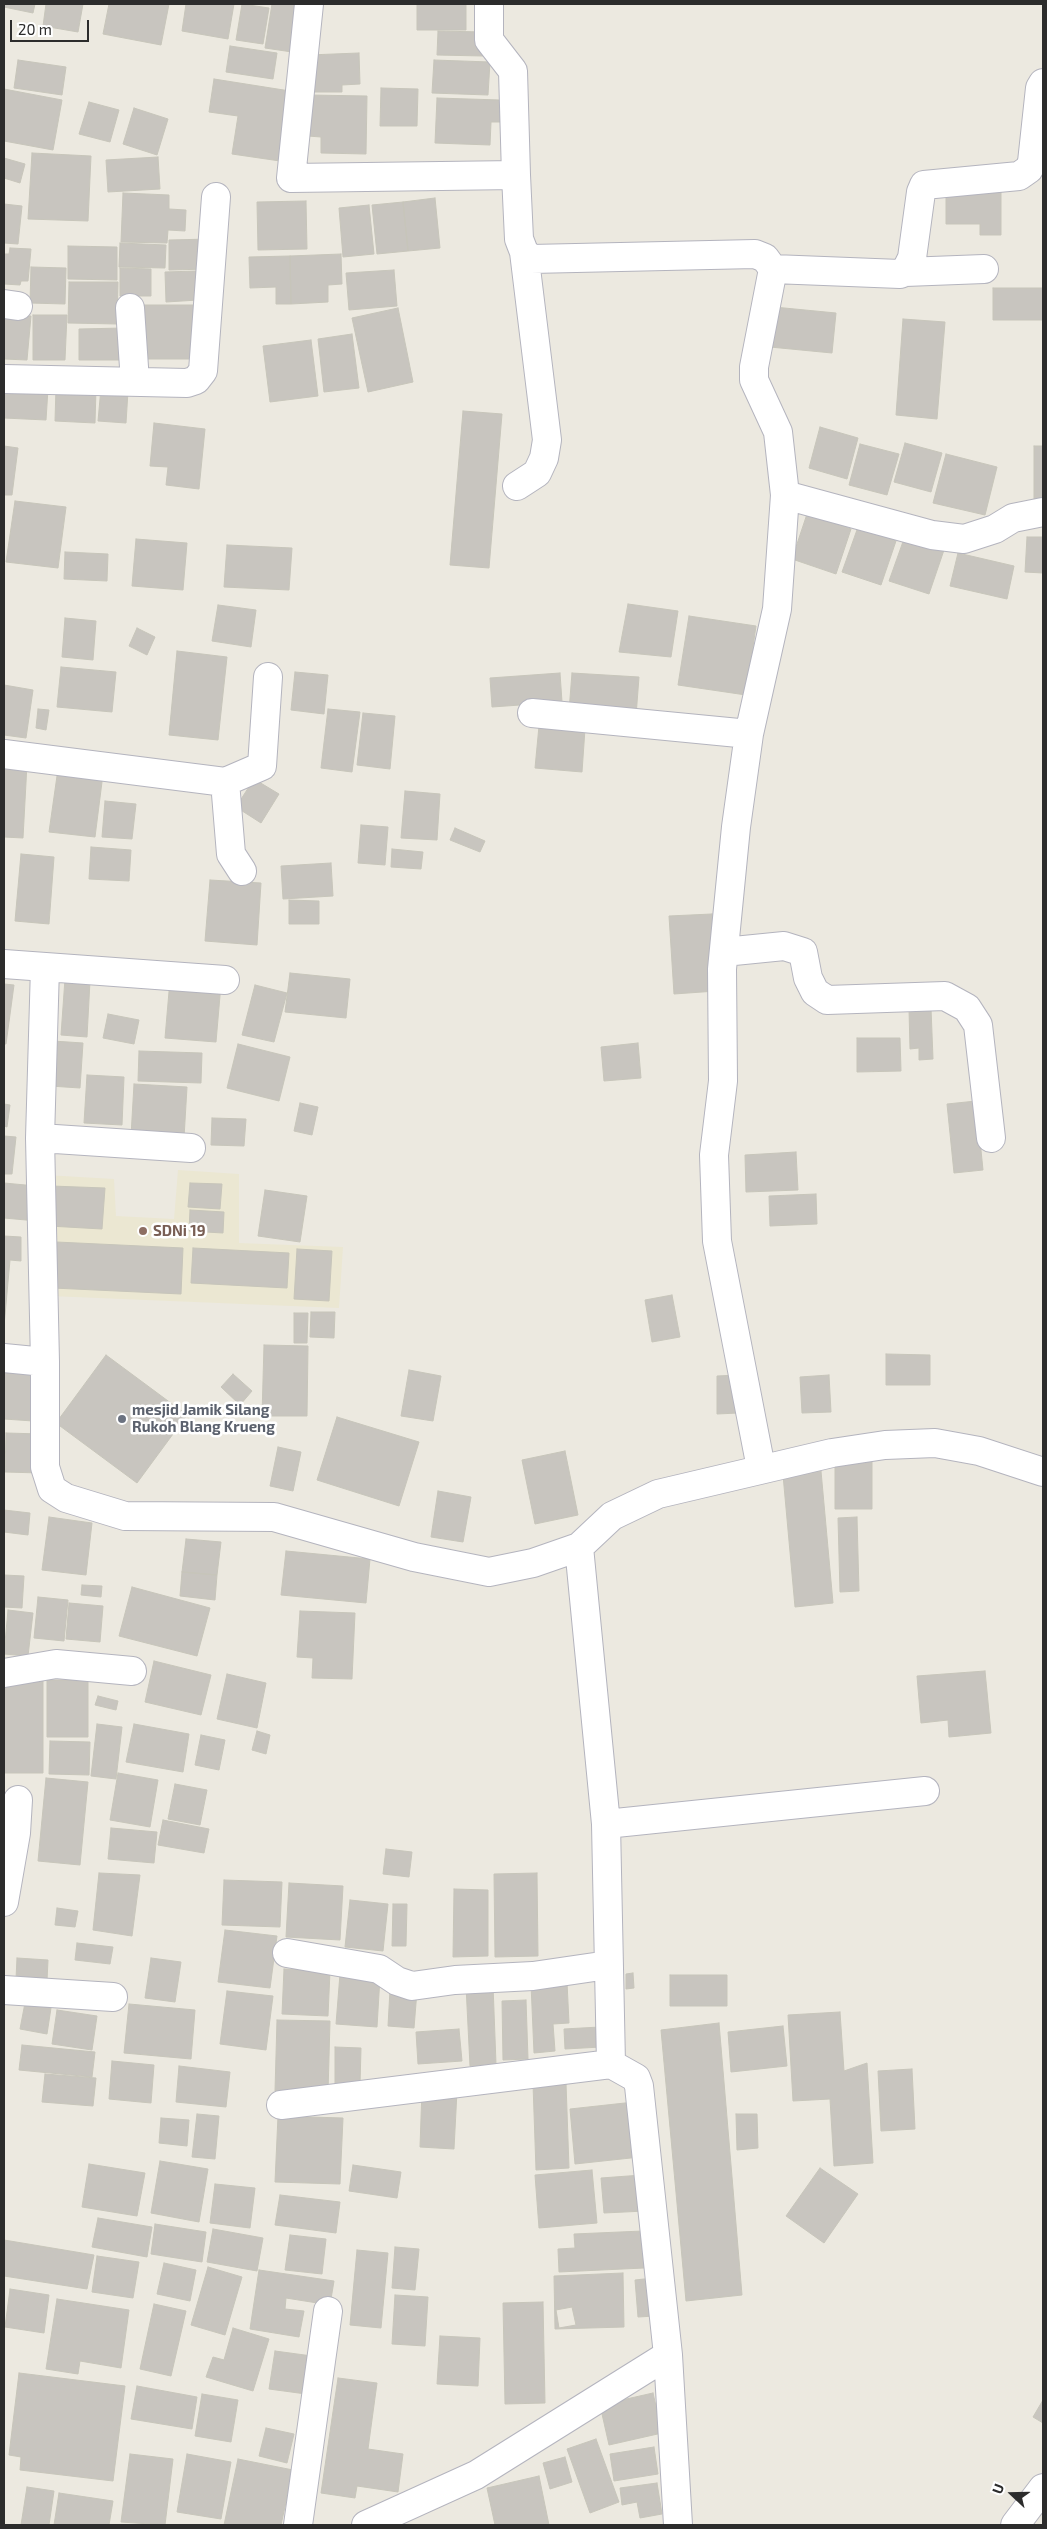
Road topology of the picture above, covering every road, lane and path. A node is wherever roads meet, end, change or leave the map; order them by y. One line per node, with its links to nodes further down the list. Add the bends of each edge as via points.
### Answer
1 (309, 4): 4 (street, via 291,178)
2 (489, 4): 4 (street, via 489,40 513,70)
3 (1043, 82): 9 (street, via 1029,169 1019,176 924,185 912,258)
4 (516, 175): 6 (street, via 519,239)
5 (216, 198): 12 (street, via 203,371 196,380 187,383)
6 (524, 252): 7 (street, via 531,259 539,260 755,254 765,258); 13 (street, via 547,440 544,458 536,473)
7 (774, 269): 9 (street); 14 (street, via 754,380 778,432)
8 (984, 269): 9 (street)
9 (905, 272)
10 (130, 308): 12 (street)
11 (4, 379): 12 (street)
12 (135, 382)
13 (517, 486)
14 (784, 495): 15 (street, via 932,535 964,539 995,529 1013,518); 18 (street, via 778,609)
15 (1043, 512)
16 (268, 677): 20 (street, via 262,766)
17 (532, 713): 18 (street)
18 (749, 734): 22 (street)
19 (4, 754): 20 (street)
20 (225, 782): 21 (street, via 231,854)
21 (242, 871)
22 (724, 952): 27 (street, via 784,946 803,952 808,978 815,992 827,1000 945,996 967,1008 978,1025); 31 (street, via 723,1081 714,1155 717,1241)
23 (4, 964): 24 (street)
24 (44, 967): 25 (street); 26 (street)
25 (225, 980)
26 (40, 1138): 28 (street); 30 (street)
27 (991, 1138)
28 (191, 1148)
29 (4, 1358): 30 (street)
30 (45, 1362): 33 (street, via 45,1467 52,1489 66,1498 125,1516 274,1517 414,1557 489,1572 533,1563)
31 (761, 1468): 32 (street, via 885,1445 935,1443 979,1452); 33 (street, via 637,1502 612,1516)
32 (1043, 1472)
33 (579, 1547): 38 (street)
34 (132, 1671): 35 (street, via 56,1664)
35 (4, 1672)
36 (925, 1791): 38 (street)
37 (18, 1800): 39 (street, via 16,1833)
38 (606, 1824): 41 (street)
39 (4, 1902)
40 (287, 1953): 41 (street, via 379,1969 412,1986 533,1976)
41 (608, 1965): 44 (street)
42 (4, 1990): 43 (street)
43 (113, 1997)
44 (611, 2064): 45 (street); 47 (street, via 636,2078 639,2086)
45 (281, 2105)
46 (328, 2311): 49 (street)
47 (668, 2355): 50 (street, via 476,2475); 51 (street)
48 (1043, 2488): 52 (street)
49 (298, 2525)
50 (366, 2525)
51 (678, 2525)
52 (1015, 2525)

